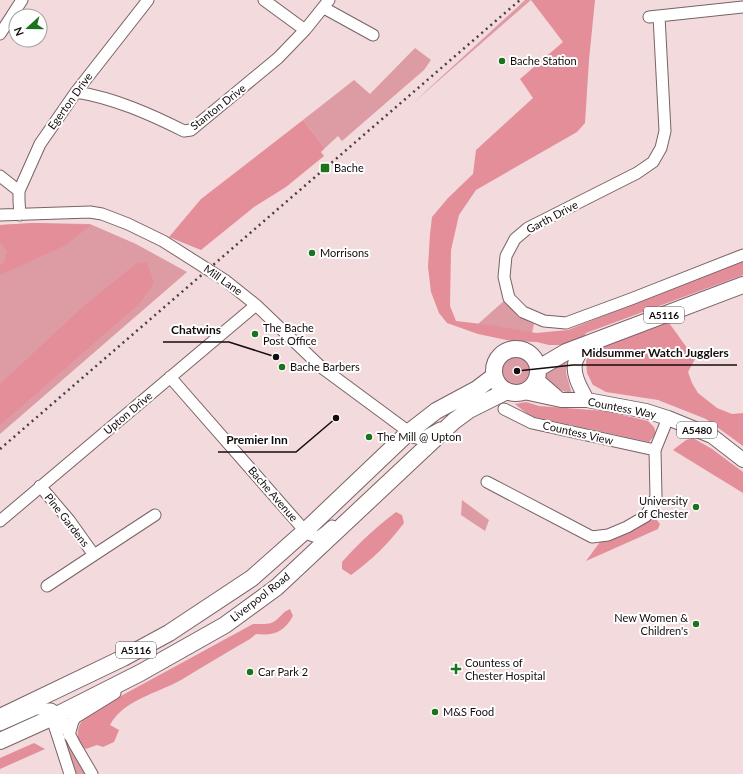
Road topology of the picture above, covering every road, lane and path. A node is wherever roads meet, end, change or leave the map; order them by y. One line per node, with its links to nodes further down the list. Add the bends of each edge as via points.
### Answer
1 (22, 0): 7 (street)
2 (148, 0): 9 (street, Egerton Drive)
3 (264, 0): 6 (street)
4 (326, 4): 6 (street, Stanton Drive); 8 (street, via 364,25)
5 (743, 7): 16 (street, Garth Drive, via 654,16 665,131 654,162 528,228 515,239 506,256 504,277 510,298 523,312 544,322 566,323)
6 (305, 30): 11 (street, Stanton Drive, via 278,58 191,130 184,131 129,106)
7 (0, 34)
8 (373, 35)
9 (88, 77): 10 (street, Egerton Drive); 11 (street)
10 (76, 92): 11 (street, Stanton Drive); 13 (street, Egerton Drive, via 40,144)
11 (93, 95)
12 (0, 176): 13 (street)
13 (19, 192): 15 (street, Egerton Drive)
14 (0, 215): 15 (street, Mill Lane)
15 (20, 215): 18 (street, Mill Lane, via 90,212 102,214 163,241 226,281)
16 (743, 255)
17 (743, 285): 19 (highway, A5116)
18 (256, 305): 24 (street, Upton Drive); 32 (street, Mill Lane, via 321,367)
19 (584, 346): 20 (highway, A5116); 28 (main road, via 575,361 575,370 576,379)
20 (566, 352): 21 (highway, A5116); 22 (highway, A5116)
21 (530, 353): 22 (highway, via 536,358); 23 (highway, A5116, via 517,348 506,351 495,362)
22 (538, 374): 26 (highway, A5116, via 533,386); 27 (main road)
23 (494, 376): 25 (highway, via 500,386); 32 (highway, Liverpool Road / A5116, via 477,389 436,411)
24 (170, 377): 36 (street, Upton Drive); 40 (street, Bache Avenue)
25 (507, 391): 26 (highway, A5116); 31 (highway, Liverpool Road / A5116, via 469,410)
26 (524, 392): 27 (main road, Countess Way / A5480)
27 (561, 400): 28 (main road, Countess Way / A5480)
28 (587, 400): 30 (main road, Countess Way / A5480, via 646,411)
29 (504, 409): 33 (street, Countess View, via 532,422)
30 (668, 418): 33 (street); 34 (main road, Countess Way / A5480, via 712,436)
31 (454, 421): 32 (street, via 420,440); 37 (highway, Liverpool Road / A5116)
32 (409, 432): 40 (highway, Liverpool Road / A5116)
33 (655, 450): 35 (street, via 656,497 646,516 608,535 592,537)
34 (743, 460)
35 (487, 482)
36 (40, 486): 39 (street, Upton Drive); 41 (street, Pine Gardens)
37 (372, 496): 40 (street, Bache Avenue, via 344,515 322,535 311,536); 43 (highway, Liverpool Road / A5116, via 276,587 225,625)
38 (156, 515): 41 (street, Pine Gardens)
39 (0, 521)
40 (305, 531): 44 (highway, Liverpool Road / A5116, via 252,578 213,606 156,640)
41 (94, 555): 42 (street, Pine Gardens)
42 (48, 586)
43 (140, 673): 44 (highway, via 99,686 61,705 54,701); 45 (highway, Liverpool Road / A5116); 48 (street, via 117,693 76,717)
44 (56, 690): 45 (street, via 52,696); 46 (highway, Liverpool Road / A5116)
45 (53, 714): 47 (street, via 36,709); 48 (street); 49 (highway, Liverpool Road / A5116); 50 (street)
46 (0, 717)
47 (0, 725)
48 (69, 735): 51 (street)
49 (0, 741)
50 (70, 774)
51 (92, 774)

